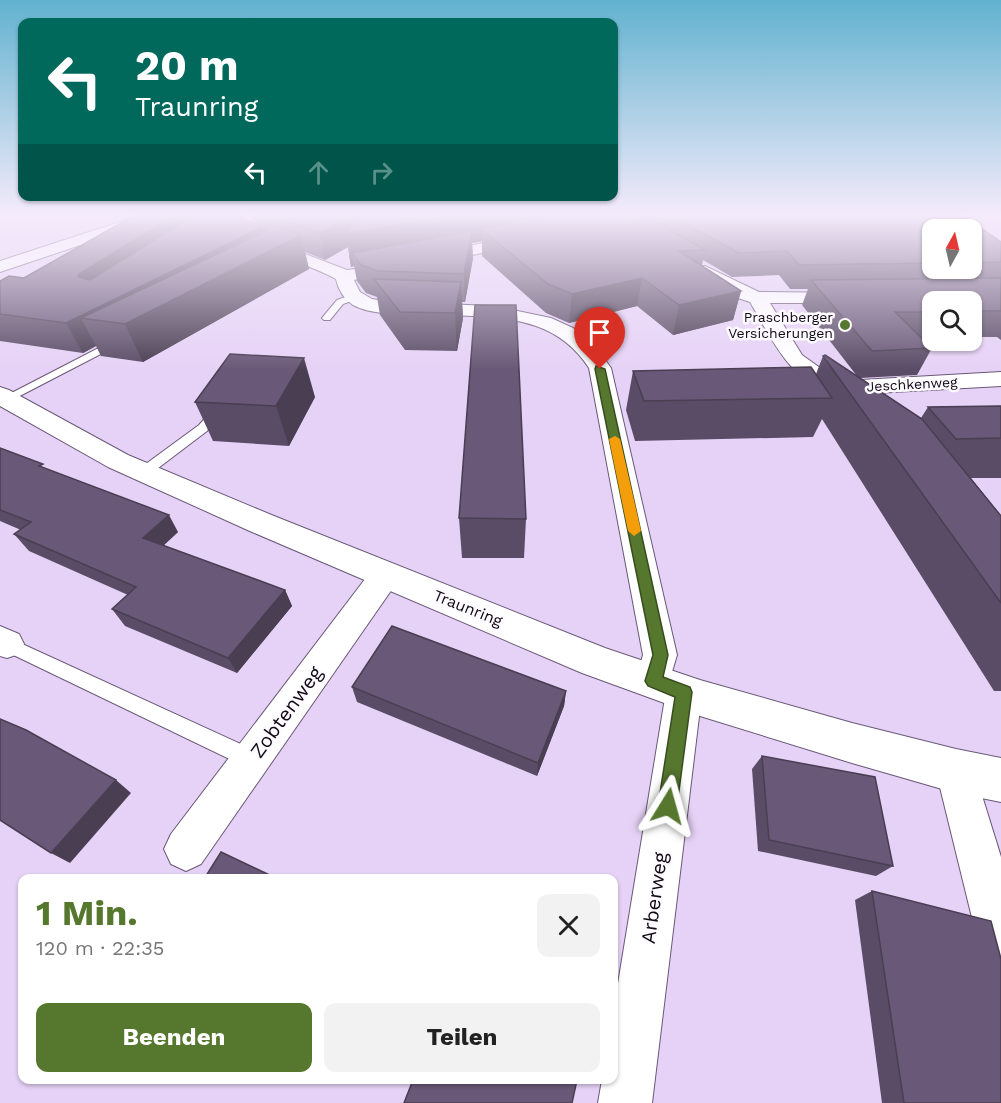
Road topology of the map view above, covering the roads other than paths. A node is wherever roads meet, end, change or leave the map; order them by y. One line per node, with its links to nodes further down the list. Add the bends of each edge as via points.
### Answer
1 (328, 266): 4 (street, Arberweg)
2 (697, 266): 6 (street)
3 (382, 269): 4 (street)
4 (349, 286): 7 (lane); 15 (street, Arberweg, via 366,304 490,313 543,322 574,337 594,357 602,378)
5 (862, 297): 6 (street)
6 (757, 298): 9 (street, Jeschkenweg, via 794,359 839,388)
7 (327, 318)
8 (121, 339): 10 (lane)
9 (1001, 379)
10 (3, 397): 12 (street, Traunring)
11 (225, 402): 12 (lane, via 203,428)
12 (144, 472): 13 (street, Traunring)
13 (386, 574): 15 (street, Traunring); 16 (street, Zobtenweg)
14 (4, 642): 16 (lane)
15 (669, 687): 17 (street, Traunring); 21 (street, Arberweg)
16 (252, 759): 19 (street, Zobtenweg)
17 (956, 771): 18 (street, Traunring); 20 (street)
18 (1001, 780)
19 (186, 849)
20 (1001, 938)
21 (625, 1103)

